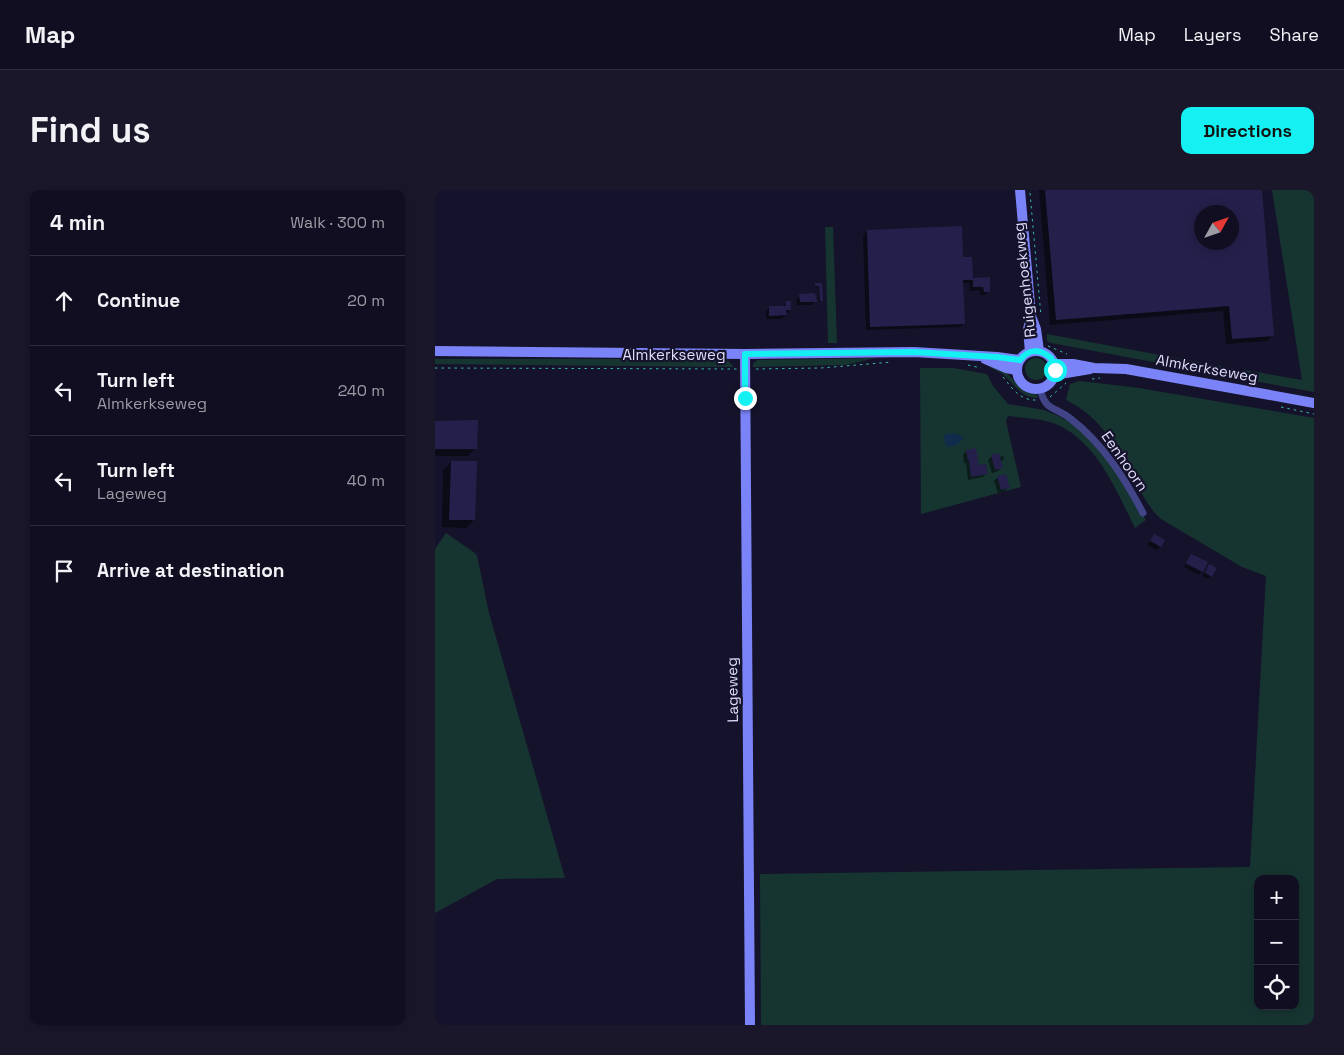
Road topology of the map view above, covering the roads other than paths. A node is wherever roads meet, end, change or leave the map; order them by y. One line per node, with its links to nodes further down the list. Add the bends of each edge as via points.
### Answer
1 (1020, 190): 2 (street, Ruigenhoekweg, via 1031,316 1029,330)
2 (1038, 349): 5 (street); 6 (street)
3 (435, 351): 4 (street, Almkerkseweg)
4 (745, 354): 6 (street, Almkerkseweg, via 946,353 980,357 1006,368); 12 (street, Lageweg)
5 (1054, 364): 7 (street, Almkerkseweg); 8 (street)
6 (1018, 365): 9 (street, via 1022,382)
7 (1073, 372): 8 (street, Almkerkseweg); 10 (street, Almkerkseweg, via 1094,368 1126,370)
8 (1054, 375): 9 (street, via 1049,384)
9 (1039, 388): 11 (street, Eenhoorn, via 1042,400 1049,407 1067,416 1095,440 1129,486)
10 (1314, 403)
11 (1143, 513)
12 (750, 1025)

